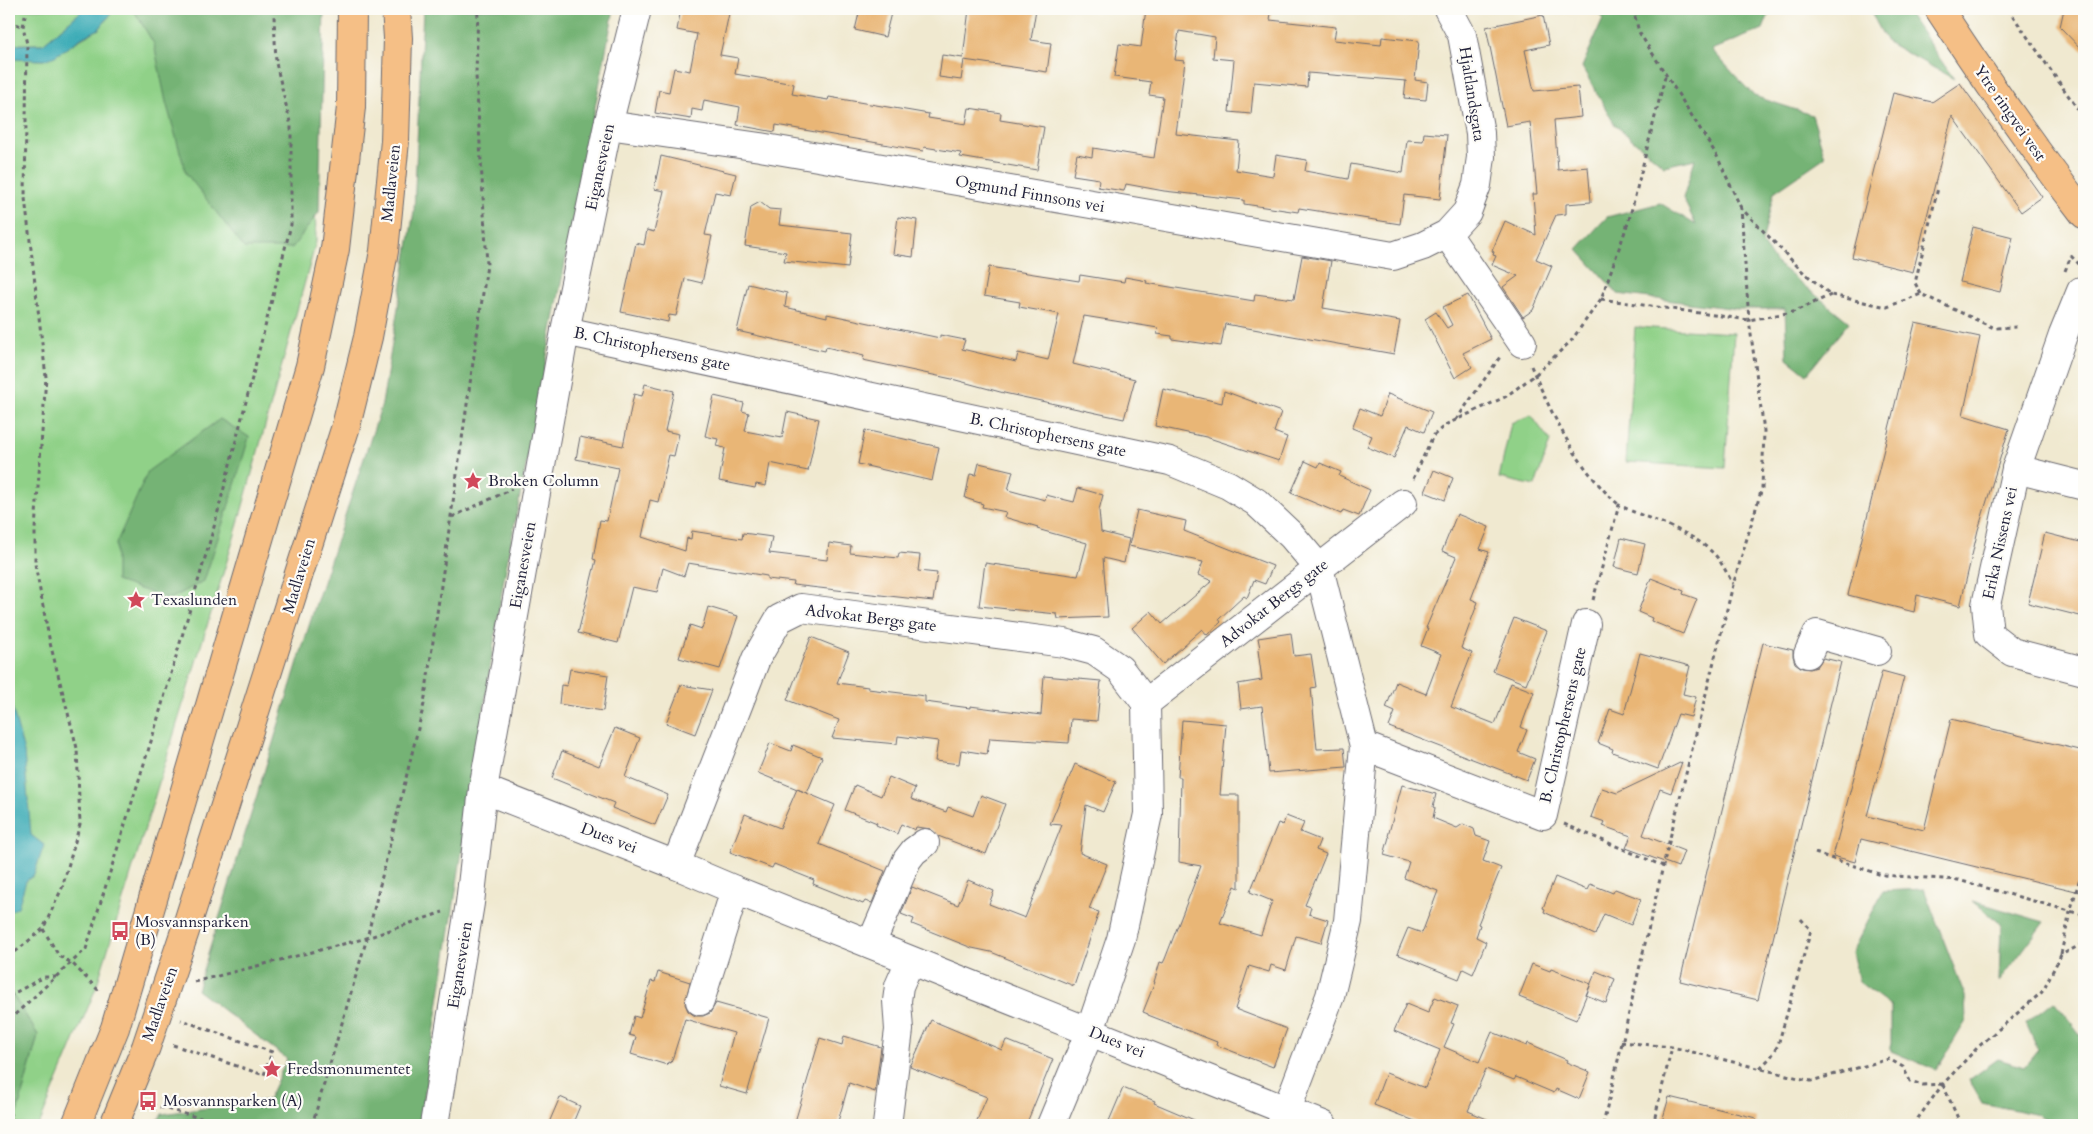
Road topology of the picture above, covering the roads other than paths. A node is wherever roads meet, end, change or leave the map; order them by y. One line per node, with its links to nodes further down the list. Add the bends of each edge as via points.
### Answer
1 (352, 9): 32 (main road, via 351,107 336,240 310,366 118,1018)
2 (396, 9): 33 (main road, Madlaveien, via 395,141 384,251 368,337 343,435 202,879 146,1047)
3 (637, 9): 6 (street, Eiganesveien)
4 (1448, 9): 7 (street, Hjaltlandsgata, via 1462,35 1480,133 1477,185)
5 (1939, 9): 8 (main road, Ytre ringvei vest, via 1987,83)
6 (608, 125): 9 (street, Ogmund Finnsons vei, via 760,147 1393,256); 11 (street, Eiganesveien)
7 (1467, 212): 9 (street, Ogmund Finnsons vei)
8 (2084, 214)
9 (1447, 234): 12 (street)
10 (2081, 291): 13 (street, Erika Nissens vei)
11 (564, 330): 16 (street, B. Christophersens gate, via 1170,461 1228,485 1256,502 1292,536); 23 (street, Eiganesveien)
12 (1519, 338)
13 (2016, 468): 14 (street, Erika Nissens vei); 20 (street, Erika Nissens vei, via 1986,605 1989,634 2012,652)
14 (2084, 486)
15 (1403, 503): 16 (street, Advokat Bergs gate)
16 (1319, 568): 21 (street, Advokat Bergs gate); 22 (street, B. Christophersens gate)
17 (1586, 624): 22 (street, B. Christophersens gate, via 1543,815)
18 (1877, 651): 19 (street, via 1817,634)
19 (1808, 654)
20 (2084, 671)
21 (1146, 703): 25 (street, Advokat Bergs gate, via 1120,668 1094,651 1064,643 800,608 779,619 756,659); 30 (street, via 1148,814 1122,939)
22 (1364, 746): 31 (street, B. Christophersens gate, via 1348,921 1330,996)
23 (483, 789): 25 (street, Dues vei); 34 (street, Eiganesveien, via 470,903)
24 (925, 843): 27 (street, via 907,860)
25 (676, 865): 26 (street, Dues vei)
26 (735, 890): 27 (street, Dues vei); 29 (street)
27 (871, 944): 28 (street, Dues vei)
28 (910, 960): 30 (street, Dues vei); 35 (street, via 898,986 899,1030)
29 (700, 1001)
30 (1090, 1031): 31 (street, Dues vei); 36 (street)
31 (1284, 1118): 37 (street, Dues vei)
32 (76, 1125)
33 (114, 1125)
34 (434, 1125)
35 (887, 1125)
36 (1051, 1125)
37 (1323, 1125)

